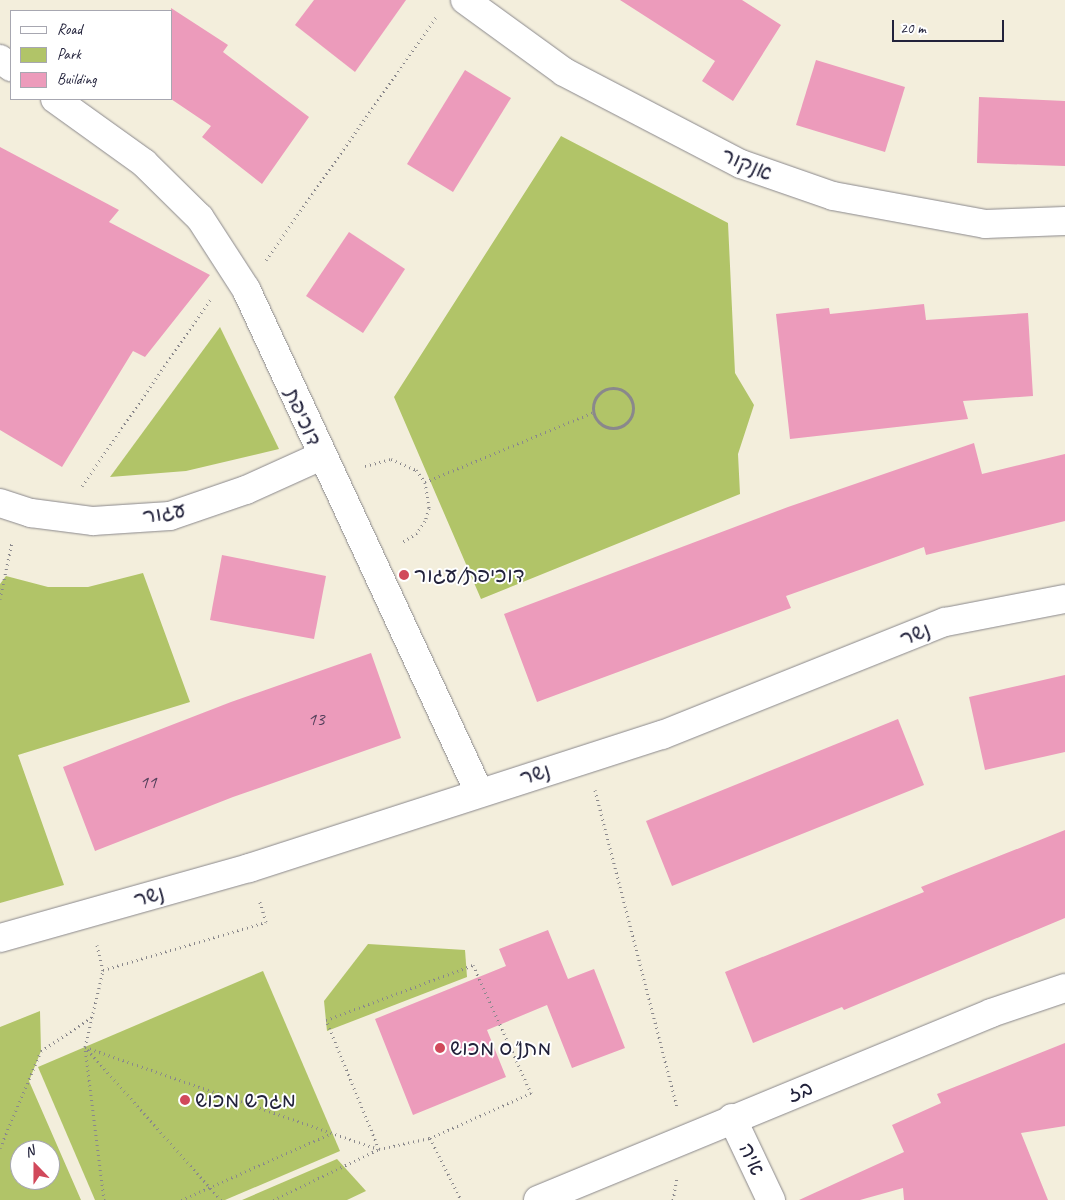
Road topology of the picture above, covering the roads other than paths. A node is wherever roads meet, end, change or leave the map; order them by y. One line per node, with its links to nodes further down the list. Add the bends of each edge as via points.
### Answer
1 (454, 4): 3 (street, אנקור, via 564,72 741,164 833,196 985,224)
2 (56, 100): 4 (street, דוכיפת, via 144,163 200,218 239,278)
3 (1065, 221)
4 (320, 456): 5 (street, עגור, via 246,490 170,516 93,521); 7 (street, דוכיפת)
5 (9, 506)
6 (1065, 599): 7 (street, נשר, via 945,622 662,735)
7 (479, 792): 8 (street, נשר, via 249,868)
8 (0, 938)
9 (1065, 988): 10 (street, בז, via 991,1014)
10 (732, 1118): 11 (street, בז); 12 (street, איה)
11 (538, 1200)
12 (771, 1200)

